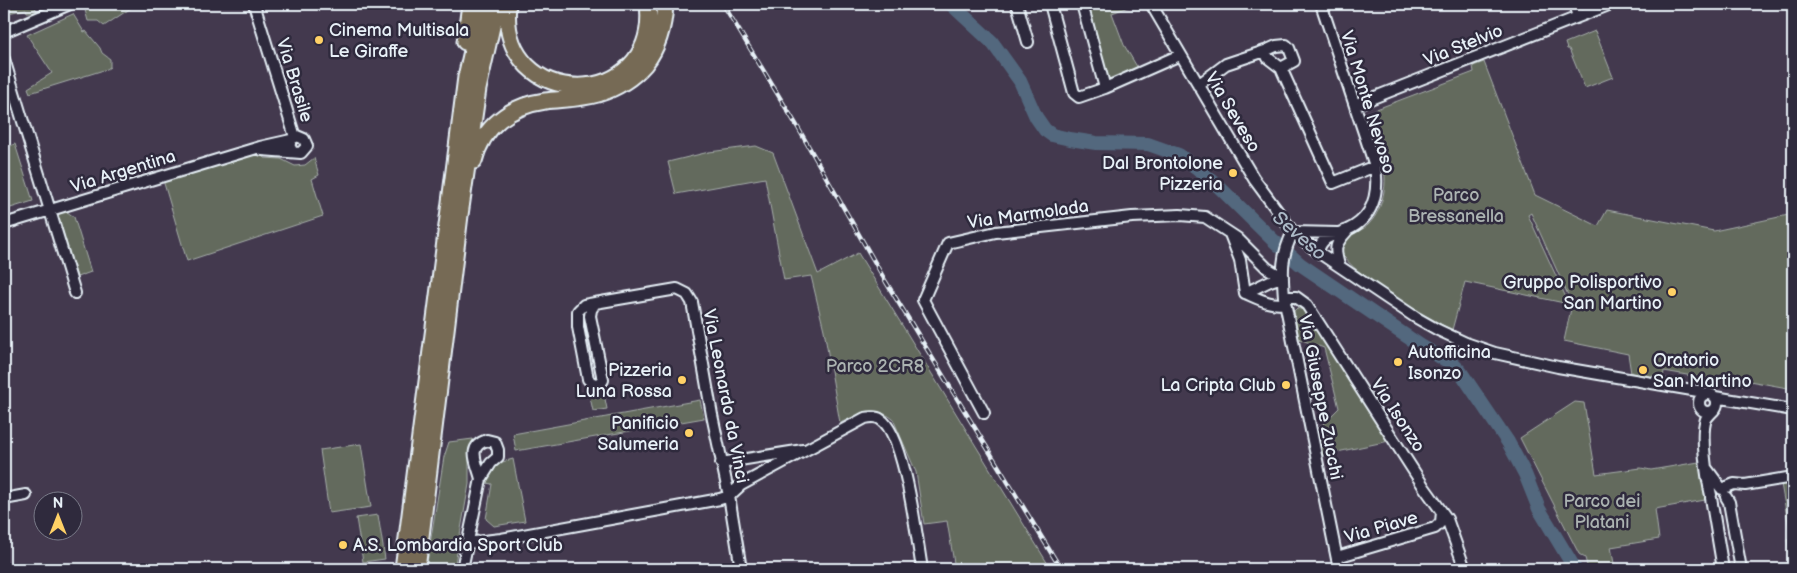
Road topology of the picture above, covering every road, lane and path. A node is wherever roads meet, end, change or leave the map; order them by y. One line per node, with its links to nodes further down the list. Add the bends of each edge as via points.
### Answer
1 (70, 4): 18 (street)
2 (254, 4): 28 (street, Via Brasile)
3 (470, 4): 29 (highway, via 455,108)
4 (485, 4): 29 (highway, via 466,77)
5 (497, 4): 34 (highway, via 478,89)
6 (508, 4): 7 (highway, via 510,39 519,56 534,73 552,82 574,87 595,85 615,78 631,66 642,49 648,30)
7 (648, 4)
8 (658, 4): 21 (highway, via 658,32)
9 (665, 4): 21 (highway, via 662,33)
10 (1017, 4): 19 (street)
11 (1050, 4): 26 (street, via 1074,93 1079,96)
12 (1082, 4): 26 (street)
13 (1150, 4): 22 (street, Via Seveso)
14 (1321, 4): 27 (street, Via Monte Nevoso)
15 (1574, 4): 17 (street)
16 (1611, 4): 17 (street, Via Stelvio)
17 (1578, 17): 27 (street, Via Stelvio)
18 (4, 32)
19 (1028, 42)
20 (1265, 51): 24 (street, via 1268,58); 24 (street, via 1276,46 1286,45 1289,48 1294,61); 25 (street, via 1226,64)
21 (653, 54): 34 (highway, via 637,74 618,87 596,95 526,105 495,122 477,151)
22 (1180, 55): 25 (street, Via Seveso); 26 (street)
23 (4, 59): 33 (street)
24 (1282, 68): 32 (street, via 1333,184)
25 (1198, 85): 36 (street, Via Seveso, via 1254,179)
26 (1105, 88)
27 (1355, 105): 32 (street, Via Monte Nevoso)
28 (293, 139): 30 (street, Via Argentina); 31 (street); 31 (street, via 300,136 306,146 301,153)
29 (457, 149): 64 (highway)
30 (251, 150): 31 (street, Via Argentina); 33 (street, Via Argentina)
31 (292, 151)
32 (1375, 166): 38 (street, Via Monte Nevoso, via 1374,202 1364,218)
33 (49, 210): 35 (street, Via Argentina); 42 (street)
34 (460, 216): 65 (highway)
35 (4, 224)
36 (1293, 232): 38 (street); 39 (street, Via Seveso); 41 (street, Via Giuseppe Zucchi, via 1287,243)
37 (1230, 234): 41 (street, Via Marmolada, via 1266,268); 43 (street, via 1240,260); 48 (street, Via Marmolada, via 1205,217 1180,215 1038,227 948,242 923,300)
38 (1338, 237): 39 (street, Via Monte Nevoso); 40 (street)
39 (1318, 252): 40 (street, Via Seveso)
40 (1339, 265): 46 (street, Via Seveso, via 1415,317 1466,343 1558,367 1688,390)
41 (1282, 277): 43 (street); 44 (street, Via Giuseppe Zucchi)
42 (75, 293)
43 (1245, 293): 44 (street, Via Isonzo, via 1277,305)
44 (1284, 300): 59 (street, Via Isonzo, via 1296,297 1307,305); 63 (street, Via Giuseppe Zucchi)
45 (595, 303): 45 (street, via 584,305 578,311 588,380 592,384 603,380 590,316); 50 (street, Via Leonardo da Vinci, via 677,289 687,294 692,302)
46 (1708, 405): 47 (street, Via Seveso, via 1731,399); 51 (street, via 1704,433)
47 (1793, 410)
48 (984, 413)
49 (809, 449): 50 (street); 56 (street, via 741,485); 68 (street, via 865,418 879,418 890,430 905,468)
50 (721, 463): 56 (street, Via Leonardo da Vinci)
51 (1707, 469): 54 (street); 57 (street)
52 (1793, 477): 54 (street, via 1745,484)
53 (481, 479): 62 (street)
54 (1724, 493): 57 (street, via 1714,489); 72 (street, via 1729,502)
55 (26, 495): 58 (street)
56 (729, 496): 62 (street); 67 (street, Via Leonardo da Vinci)
57 (1711, 497): 71 (street)
58 (4, 499)
59 (1442, 512): 60 (street, Via Piave, via 1441,522); 61 (street, Via Isonzo)
60 (1435, 528): 61 (street, Via Piave); 63 (street, Via Piave)
61 (1452, 535): 70 (street, Via Isonzo)
62 (466, 543): 66 (street)
63 (1337, 556): 69 (street, Via Giuseppe Zucchi)
64 (403, 569)
65 (417, 569)
66 (462, 569)
67 (741, 569)
68 (922, 569)
69 (1339, 569)
70 (1465, 569)
71 (1723, 569)
72 (1741, 569)

